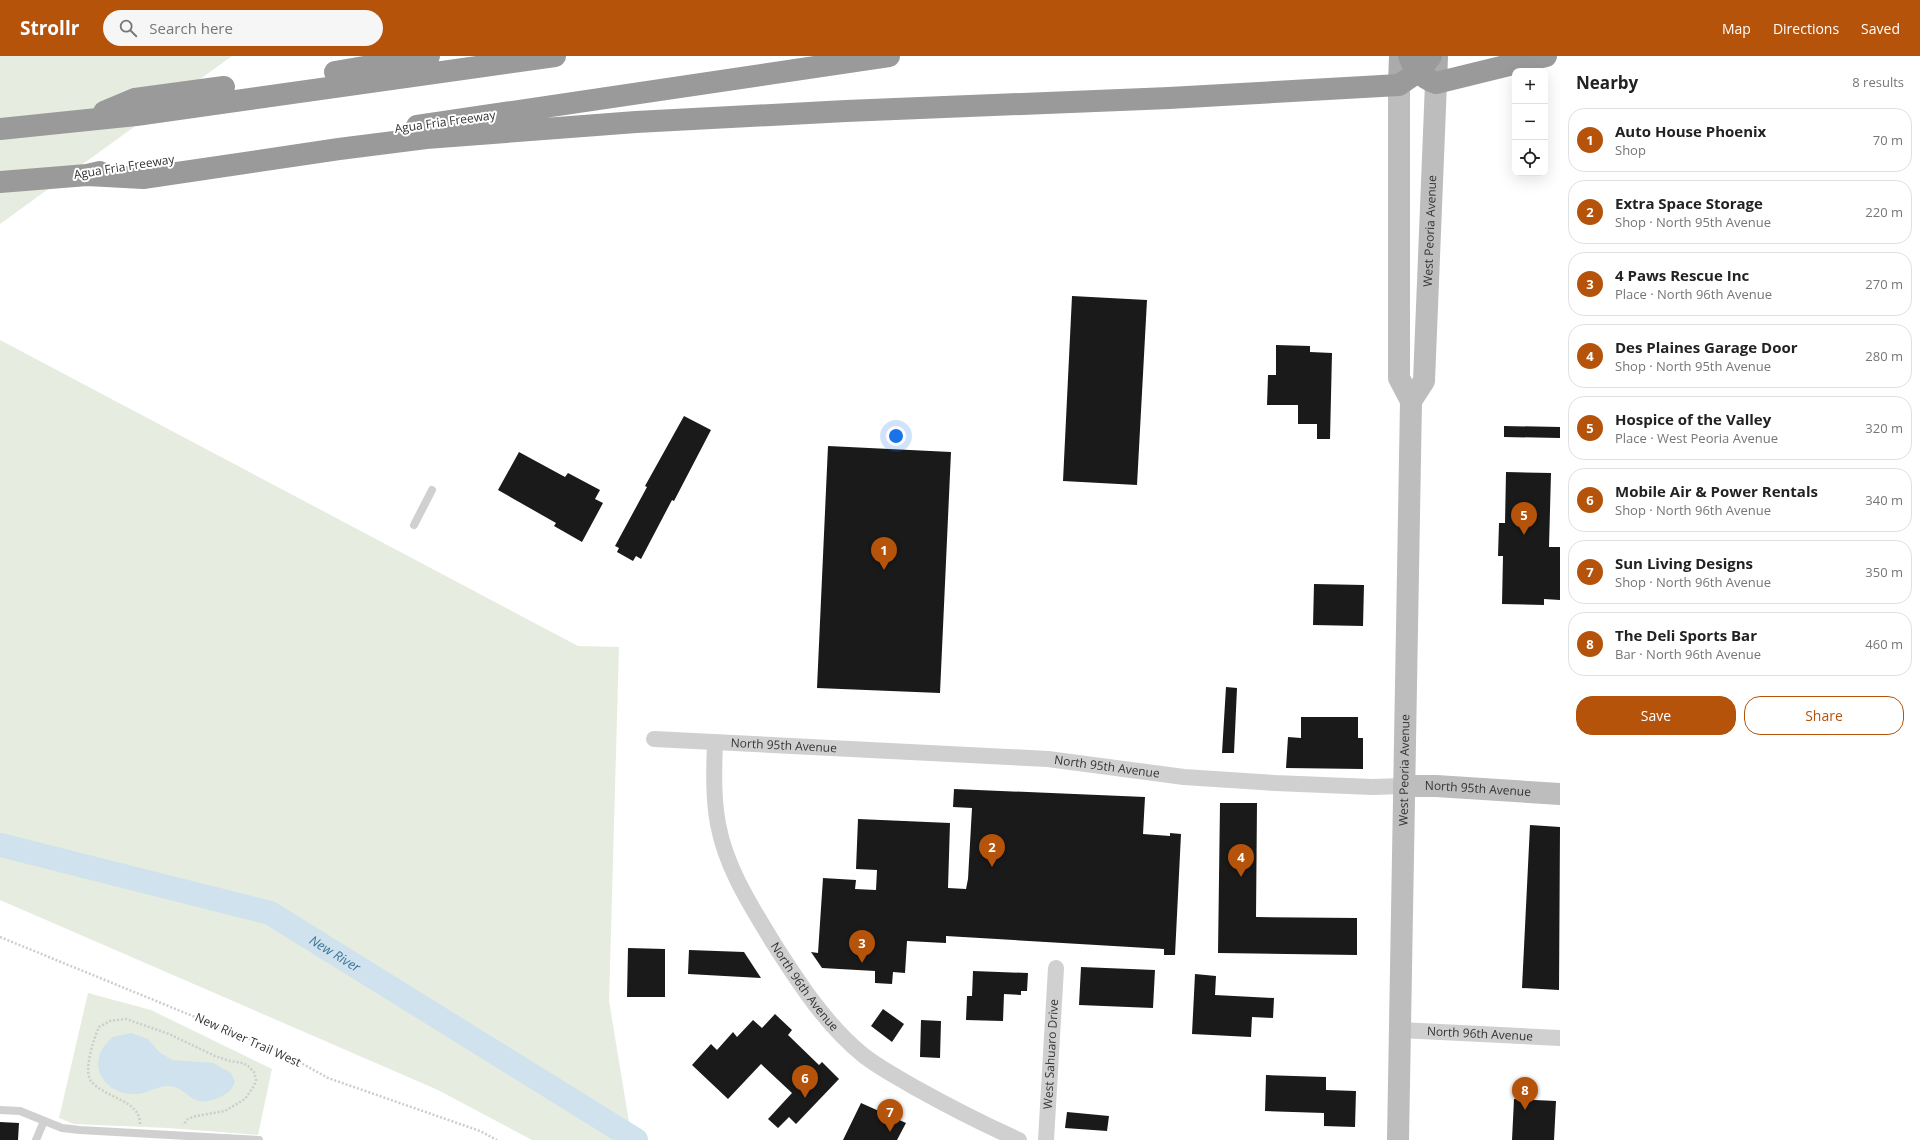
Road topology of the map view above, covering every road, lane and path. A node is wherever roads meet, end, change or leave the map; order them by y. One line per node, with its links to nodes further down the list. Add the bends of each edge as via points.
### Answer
1 (429, 56): 10 (highway, via 135,98)
2 (555, 56): 10 (highway)
3 (889, 56): 12 (highway, Agua Fria Freeway, via 248,151 141,163)
4 (1400, 56): 9 (main road, West Peoria Avenue)
5 (1437, 56): 8 (main road, West Peoria Avenue)
6 (1546, 56): 8 (highway)
7 (1419, 61): 8 (highway, via 1425,79); 9 (highway)
8 (1436, 83): 14 (main road, West Peoria Avenue, via 1424,381)
9 (1399, 85): 12 (highway, via 636,122 426,138 143,178); 14 (main road, West Peoria Avenue, via 1399,378)
10 (81, 122): 11 (highway)
11 (0, 130)
12 (87, 175): 13 (highway, Agua Fria Freeway)
13 (0, 182)
14 (1411, 401): 19 (main road, West Peoria Avenue)
15 (432, 490): 16 (lane)
16 (414, 525)
17 (654, 739): 18 (street, North 95th Avenue)
18 (715, 742): 19 (street, North 95th Avenue, via 1040,759 1184,777 1275,783); 33 (street, North 96th Avenue, via 715,802 724,844 738,883 797,979 840,1034 863,1055 942,1102)
19 (1404, 786): 20 (main road, North 95th Avenue); 23 (main road, West Peoria Avenue)
20 (1560, 794)
21 (0, 937): 32 (path, New River Trail West, via 283,1053 328,1078 480,1131)
22 (1056, 968): 34 (street, West Sahuaro Drive)
23 (1400, 1030): 24 (street, North 96th Avenue); 35 (main road, West Peoria Avenue)
24 (1560, 1038)
25 (0, 1110): 26 (lane, via 20,1111)
26 (44, 1121): 27 (lane, via 62,1128); 30 (lane)
27 (140, 1133): 28 (path, via 137,1110 95,1085 90,1081 88,1074 88,1063 99,1027 118,1019 126,1019 169,1034 215,1056 243,1063 254,1072 254,1086 245,1099 225,1111 188,1119); 29 (lane)
28 (180, 1135): 29 (lane); 31 (lane)
29 (163, 1137)
30 (36, 1140)
31 (259, 1140)
32 (497, 1140)
33 (1019, 1140)
34 (1046, 1140)
35 (1398, 1140)

